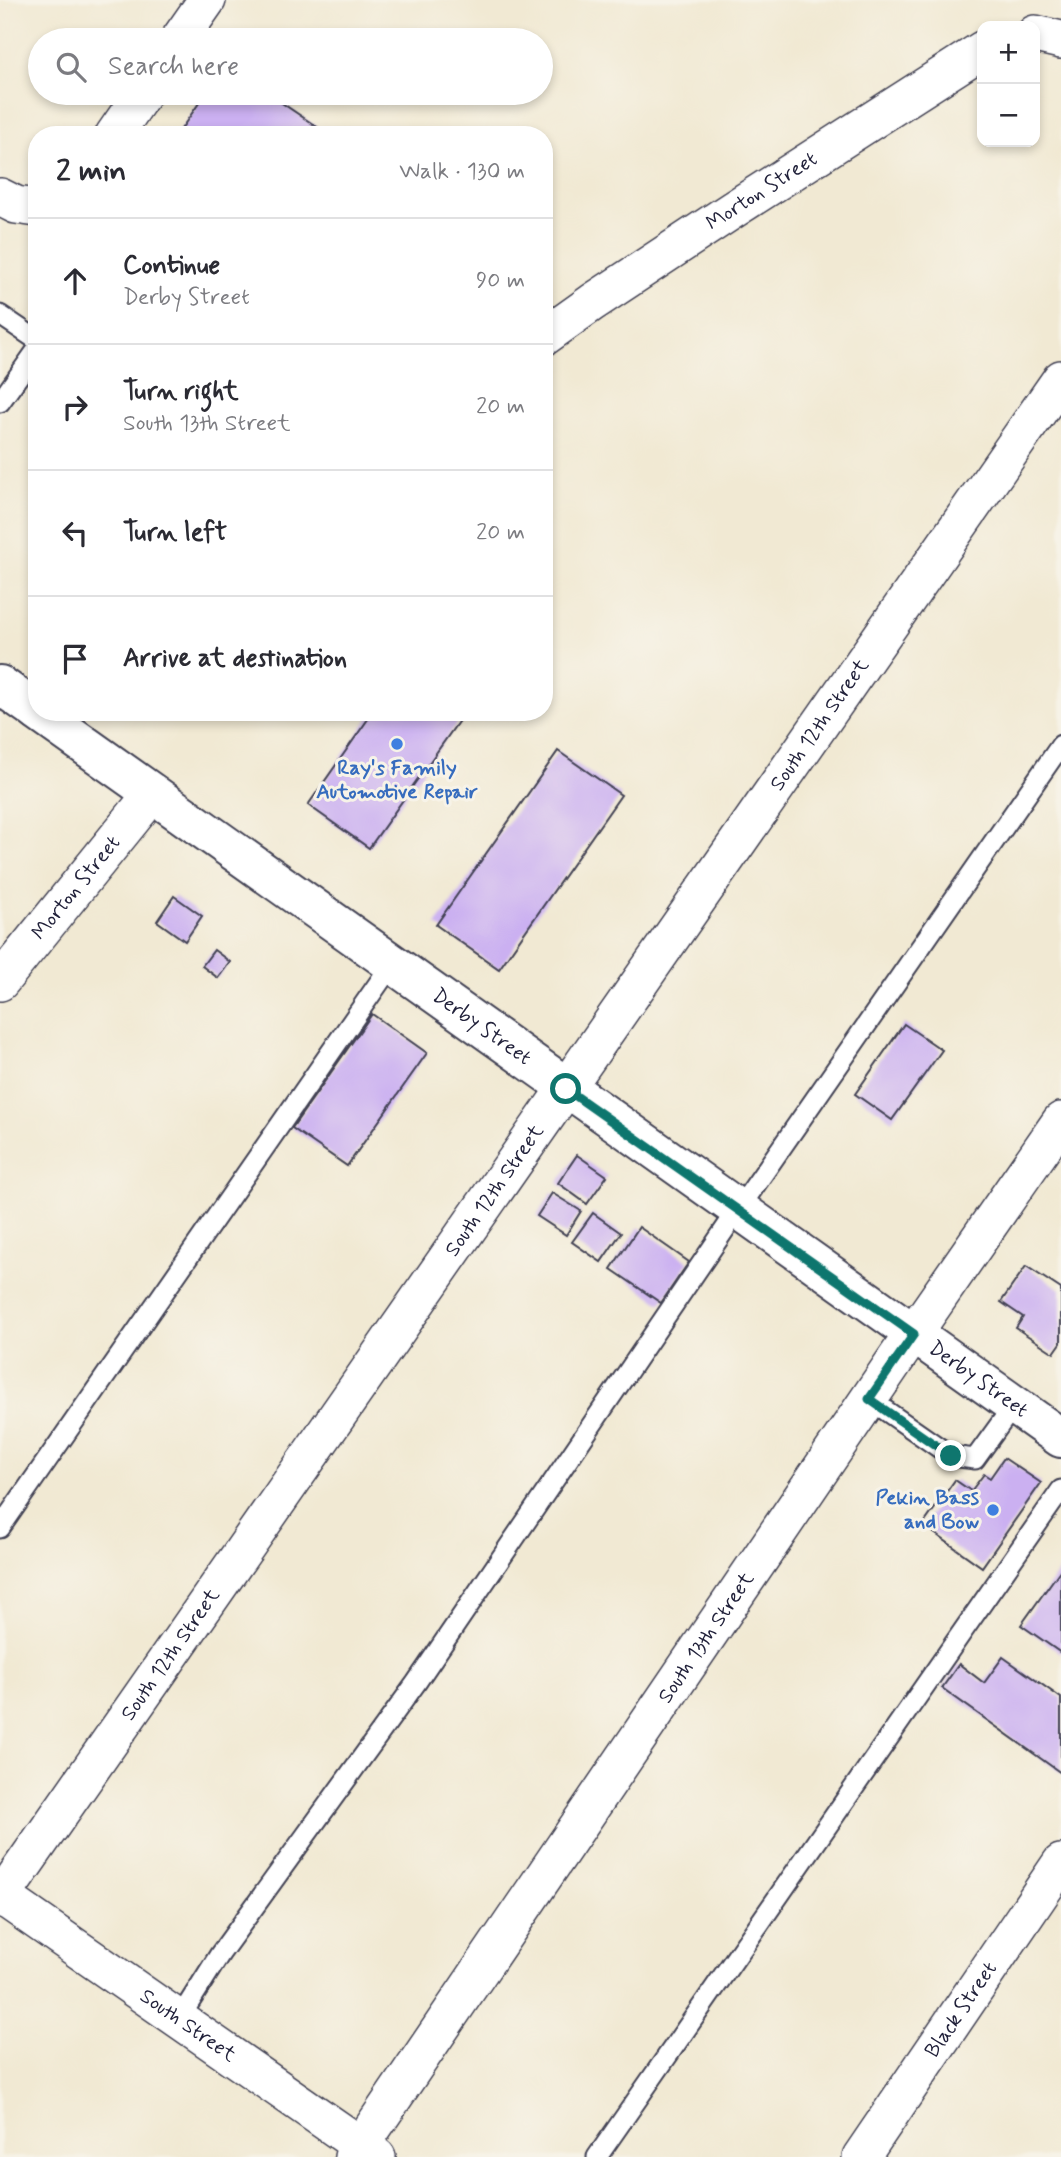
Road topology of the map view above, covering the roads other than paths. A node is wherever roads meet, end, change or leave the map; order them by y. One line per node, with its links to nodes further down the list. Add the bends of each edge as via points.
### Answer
1 (207, 0): 2 (street)
2 (187, 28)
3 (1040, 35): 4 (street)
4 (1061, 40)
5 (977, 53): 11 (street, Morton Street)
6 (135, 105): 7 (street)
7 (120, 126)
8 (0, 197): 9 (street)
9 (28, 207)
10 (0, 314): 12 (lane)
11 (553, 331)
12 (28, 334)
13 (28, 363): 15 (lane)
14 (1061, 379): 23 (street, South 12th Street)
15 (0, 402)
16 (0, 685): 17 (main road, Derby Street)
17 (28, 704)
18 (52, 721): 20 (main road, Derby Street)
19 (1061, 745): 25 (lane)
20 (153, 793): 21 (main road, Derby Street); 22 (street, Morton Street)
21 (392, 964): 23 (main road, Derby Street); 31 (lane)
22 (0, 982)
23 (566, 1089): 25 (main road, Derby Street); 33 (street, South 12th Street)
24 (1061, 1121): 26 (street, South 13th Street)
25 (738, 1210): 26 (main road, Derby Street); 34 (lane, via 416,1683 219,1954)
26 (914, 1334): 27 (street, South 13th Street); 28 (main road, Derby Street)
27 (869, 1399): 28 (lane, via 951,1456 975,1459); 35 (street, South 13th Street)
28 (1014, 1405): 29 (main road, Derby Street)
29 (1061, 1438)
30 (1061, 1490): 36 (lane)
31 (0, 1528)
32 (1061, 1863): 37 (street, Black Street)
33 (1, 1896): 34 (street, South Street)
34 (179, 2019): 35 (street, South Street)
35 (364, 2153)
36 (597, 2157)
37 (861, 2157)

